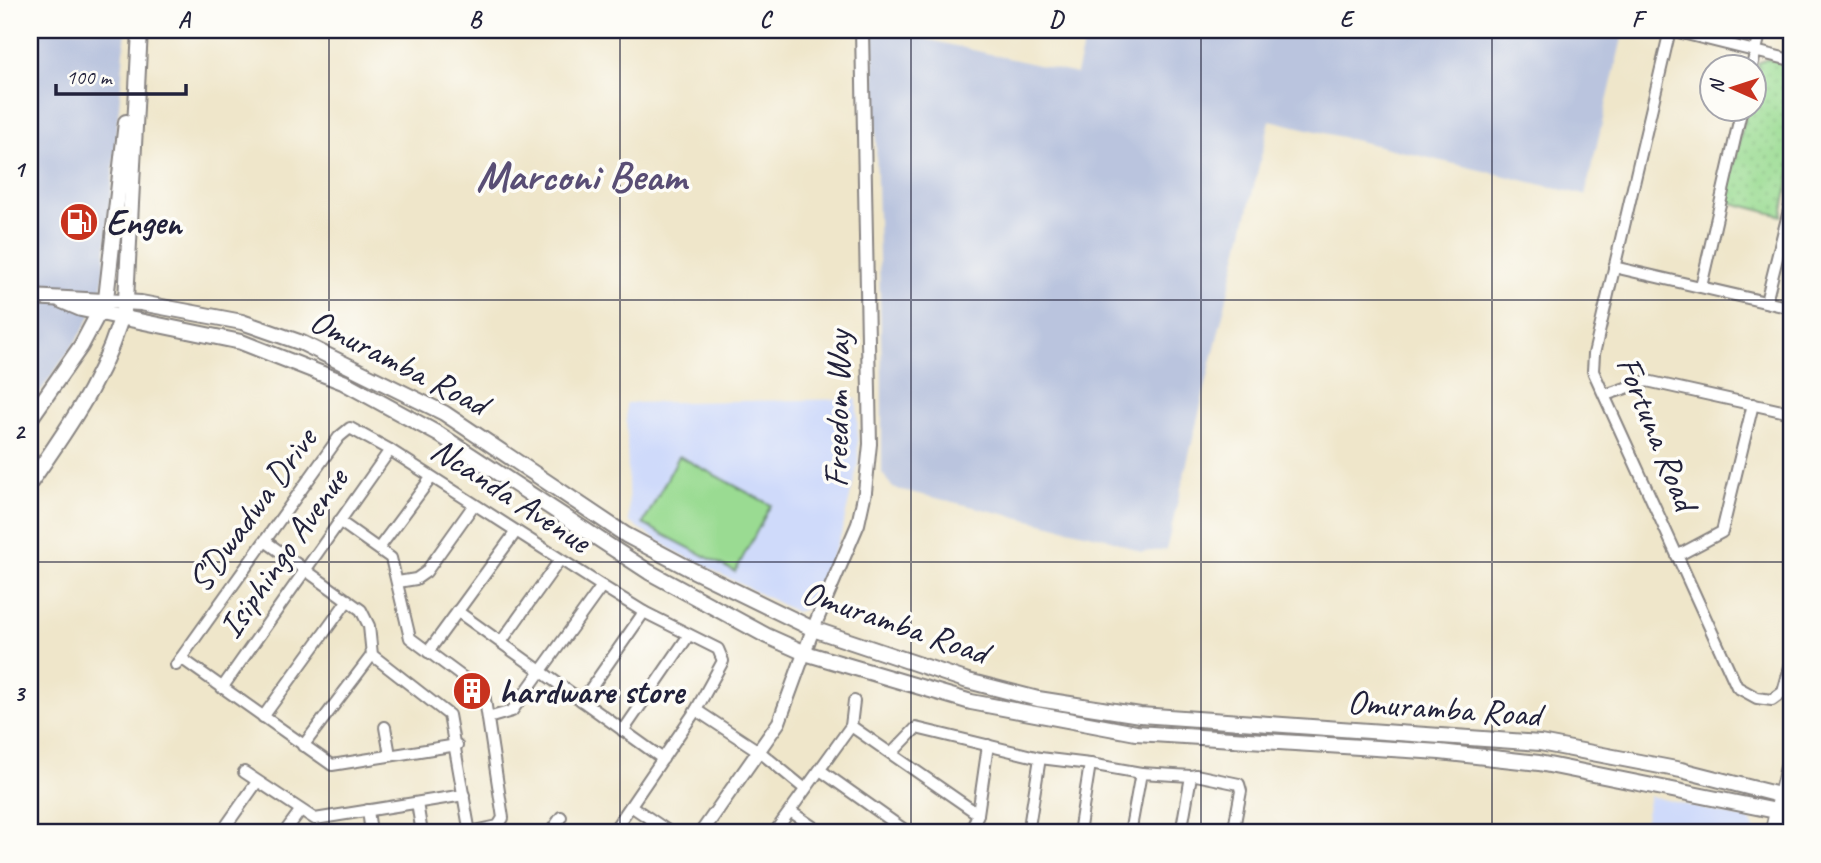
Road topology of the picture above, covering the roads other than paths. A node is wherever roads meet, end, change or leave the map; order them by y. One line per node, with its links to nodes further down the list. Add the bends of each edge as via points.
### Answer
1 (139, 30): 14 (main road); 16 (main road)
2 (862, 30): 39 (street, Freedom Way, via 869,465 858,524)
3 (1670, 30): 5 (street); 11 (street, Fortuna Road)
4 (1761, 30): 6 (street)
5 (1752, 52)
6 (1756, 52)
7 (1769, 56): 8 (street)
8 (1791, 60)
9 (1739, 122): 12 (street)
10 (1790, 210): 15 (street)
11 (1614, 267): 12 (street); 19 (street, Fortuna Road, via 1593,362)
12 (1701, 287): 15 (street)
13 (30, 297): 16 (main road, Omuramba Road)
14 (126, 300): 16 (main road, Omuramba Road); 18 (main road); 39 (main road, Omuramba Road, via 242,322 345,361 444,413 626,535)
15 (1766, 302): 17 (street)
16 (104, 305): 18 (main road, Omuramba Road); 22 (main road)
17 (1791, 308)
18 (122, 317): 25 (main road, via 98,381); 43 (main road, Omuramba Road, via 241,342 343,382 440,435 649,572)
19 (1605, 395): 20 (street, via 1647,381); 31 (street, Fortuna Road)
20 (1753, 404): 21 (street); 31 (street, via 1723,531)
21 (1791, 413)
22 (30, 419)
23 (390, 450): 24 (street, Ncanda Avenue); 27 (street, Isiphingo Avenue); 29 (street, S'Dwadwa Drive, via 354,428 345,430)
24 (431, 478): 26 (street, Ncanda Avenue); 30 (street)
25 (30, 482)
26 (473, 506): 28 (street, Ncanda Avenue); 34 (street, via 426,572)
27 (339, 521): 30 (street); 33 (street, Isiphingo Avenue)
28 (515, 533): 32 (street, Ncanda Avenue); 37 (street)
29 (265, 541): 33 (street); 47 (street, S'Dwadwa Drive, via 178,661)
30 (379, 548): 34 (street, via 395,565)
31 (1677, 556): 45 (street, Fortuna Road, via 1737,687 1757,698 1772,699 1783,692)
32 (559, 561): 35 (street, Ncanda Avenue); 41 (street)
33 (306, 571): 36 (street); 47 (street, Isiphingo Avenue)
34 (398, 582): 42 (street, via 408,634)
35 (602, 586): 38 (street, Ncanda Avenue); 46 (street)
36 (348, 600): 44 (street, via 366,617); 51 (street)
37 (457, 611): 41 (street); 42 (street)
38 (644, 612): 40 (street, Ncanda Avenue); 48 (street)
39 (813, 629): 43 (street, Freedom Way); 74 (main road, Omuramba Road, via 935,672 1090,709 1512,740 1610,755)
40 (689, 635): 50 (street, Ncanda Avenue, via 718,649 723,662); 55 (street)
41 (500, 642): 46 (street)
42 (428, 652): 52 (street, via 480,689)
43 (805, 653): 59 (street, Freedom Way, via 779,722); 74 (main road, Omuramba Road, via 971,702 1136,733 1440,752 1539,763)
44 (372, 656): 56 (street, via 446,710); 58 (street)
45 (1791, 663)
46 (541, 671): 48 (street); 52 (street, via 512,711)
47 (222, 688): 51 (street)
48 (582, 701): 55 (street)
49 (854, 701): 53 (street)
50 (696, 710): 59 (street); 64 (street)
51 (263, 717): 58 (street)
52 (488, 718): 85 (street, via 503,818 498,826)
53 (851, 726): 60 (street); 66 (street)
54 (385, 727): 61 (street)
55 (623, 731): 64 (street)
56 (457, 745): 61 (street); 72 (street)
57 (989, 745): 60 (street, via 916,728); 63 (street); 79 (street)
58 (303, 746): 61 (street, via 337,765)
59 (760, 752): 71 (street); 89 (street, Freedom Way)
60 (892, 754): 79 (street)
61 (390, 755)
62 (1791, 757): 74 (main road)
63 (1040, 758): 65 (street); 94 (street)
64 (663, 759): 75 (street)
65 (1090, 764): 68 (street); 95 (street)
66 (820, 770): 71 (street); 92 (street)
67 (244, 772): 70 (street)
68 (1141, 773): 69 (street); 96 (street)
69 (1191, 776): 97 (street); 98 (street, via 1239,784)
70 (257, 782): 77 (street); 81 (street)
71 (805, 789): 78 (street)
72 (464, 795): 73 (street); 85 (street)
73 (417, 803): 76 (street); 84 (street)
74 (1785, 805): 99 (main road)
75 (631, 806): 87 (street); 88 (street)
76 (368, 810): 77 (street, via 315,819); 83 (street)
77 (300, 811): 82 (street)
78 (790, 811): 90 (street); 91 (street)
79 (978, 814): 93 (street)
80 (561, 817): 86 (street)
81 (220, 833)
82 (284, 833)
83 (371, 833)
84 (422, 833)
85 (470, 833)
86 (550, 833)
87 (612, 833)
88 (671, 833)
89 (701, 833)
90 (774, 833)
91 (822, 833)
92 (909, 833)
93 (970, 833)
94 (1028, 833)
95 (1079, 833)
96 (1130, 833)
97 (1181, 833)
98 (1233, 833)
99 (1773, 833)

